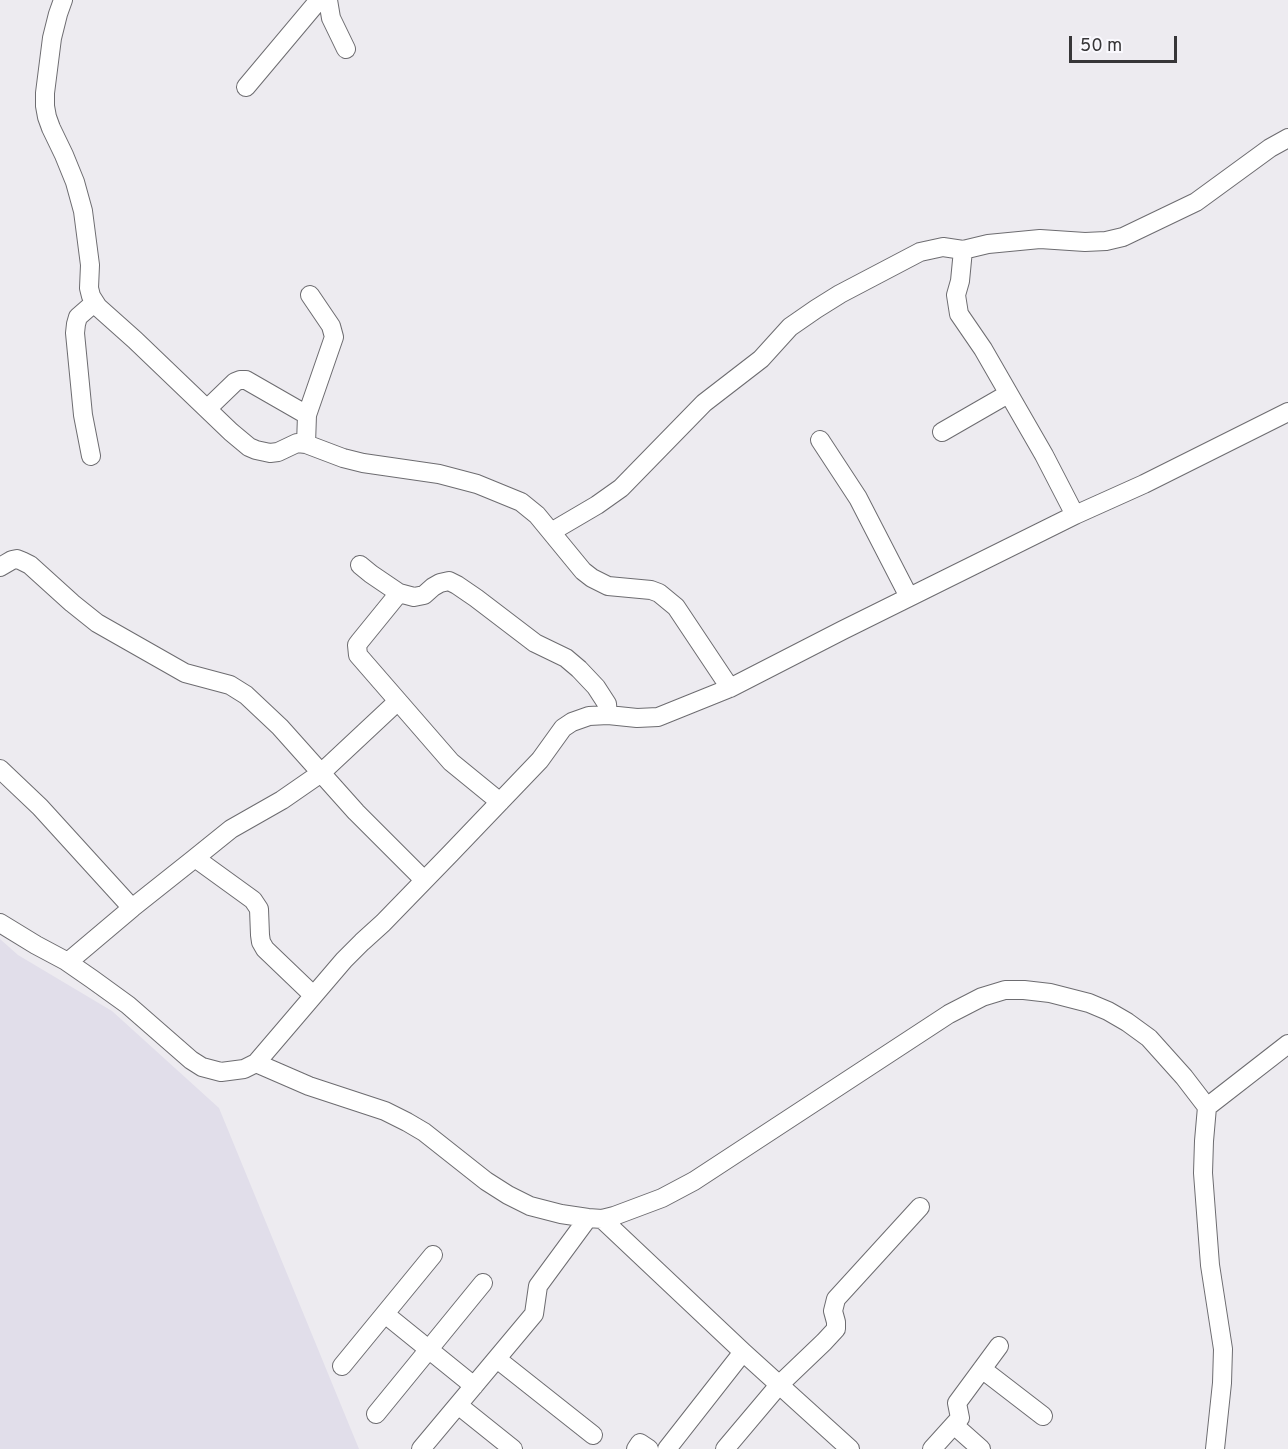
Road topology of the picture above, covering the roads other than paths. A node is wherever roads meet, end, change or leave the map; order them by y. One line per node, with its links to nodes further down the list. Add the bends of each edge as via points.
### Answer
1 (63, 0): 9 (street, via 52,38 45,106 83,211 89,288)
2 (319, 0): 5 (street)
3 (328, 0): 4 (street)
4 (346, 49)
5 (246, 87)
6 (1288, 138): 7 (street, via 1196,202 1123,237 1085,242 1040,239)
7 (963, 250): 10 (street, via 956,295 959,314); 19 (street, via 920,252 807,315 790,327 761,359 704,403 621,488)
8 (310, 295): 13 (street, via 334,337)
9 (94, 303): 11 (street); 17 (street, via 75,324 83,415)
10 (1008, 394): 14 (street); 18 (street)
11 (207, 409): 13 (street, via 236,382 246,380); 16 (street, via 256,450 270,453 297,443)
12 (1288, 412): 18 (street)
13 (307, 414): 16 (street)
14 (942, 432)
15 (820, 440): 23 (street, via 858,498)
16 (306, 444): 19 (street, via 363,463 477,484 520,502 537,514)
17 (91, 456)
18 (1075, 515): 23 (street)
19 (551, 532): 24 (street, via 591,578 608,586 651,590 676,607)
20 (360, 565): 22 (street)
21 (0, 567): 28 (street, via 17,559 30,565 97,623 185,673 230,685 246,695)
22 (399, 593): 25 (street, via 357,645 358,656); 26 (street, via 414,597 440,583 449,581 457,585 529,639 579,669 607,704)
23 (909, 597): 24 (street)
24 (730, 688): 26 (street, via 658,717)
25 (398, 701): 28 (street); 29 (street, via 451,762)
26 (608, 715): 29 (street, via 580,718 563,728 540,760)
27 (0, 769): 32 (street)
28 (321, 773): 30 (street, via 231,830); 31 (street)
29 (500, 802): 31 (street)
30 (195, 858): 32 (street); 35 (street, via 253,900 259,909 261,942)
31 (424, 880): 35 (street)
32 (132, 908): 34 (street)
33 (0, 923): 34 (street)
34 (68, 962): 37 (street, via 128,1005 202,1067 232,1072)
35 (314, 995): 37 (street)
36 (1288, 1044): 38 (street)
37 (256, 1063): 40 (street, via 407,1122 486,1180 530,1206)
38 (1207, 1107): 40 (street, via 1149,1038 1127,1022 1108,1011 1050,993 1005,990 949,1014 694,1181 634,1209); 66 (street, via 1203,1173 1210,1265 1223,1348)
39 (920, 1207): 50 (street, via 836,1299 836,1329)
40 (595, 1219): 46 (street); 47 (street, via 538,1286 534,1314)
41 (433, 1255): 43 (street)
42 (483, 1283): 45 (street)
43 (385, 1314): 45 (street); 48 (street)
44 (999, 1346): 49 (street)
45 (429, 1349): 51 (street); 53 (street)
46 (743, 1352): 50 (street); 61 (street)
47 (497, 1359): 51 (street); 56 (street)
48 (342, 1366)
49 (982, 1369): 54 (street); 55 (street, via 957,1403 960,1418)
50 (779, 1385): 62 (street); 63 (street)
51 (474, 1386): 52 (street)
52 (458, 1405): 57 (street); 58 (street)
53 (376, 1414)
54 (1043, 1416)
55 (954, 1425): 64 (street); 65 (street)
56 (593, 1435)
57 (426, 1448)
58 (513, 1449)
59 (636, 1449): 60 (street, via 640,1443)
60 (649, 1449)
61 (667, 1449)
62 (725, 1449)
63 (850, 1449)
64 (932, 1449)
65 (981, 1449)
66 (1215, 1449)

